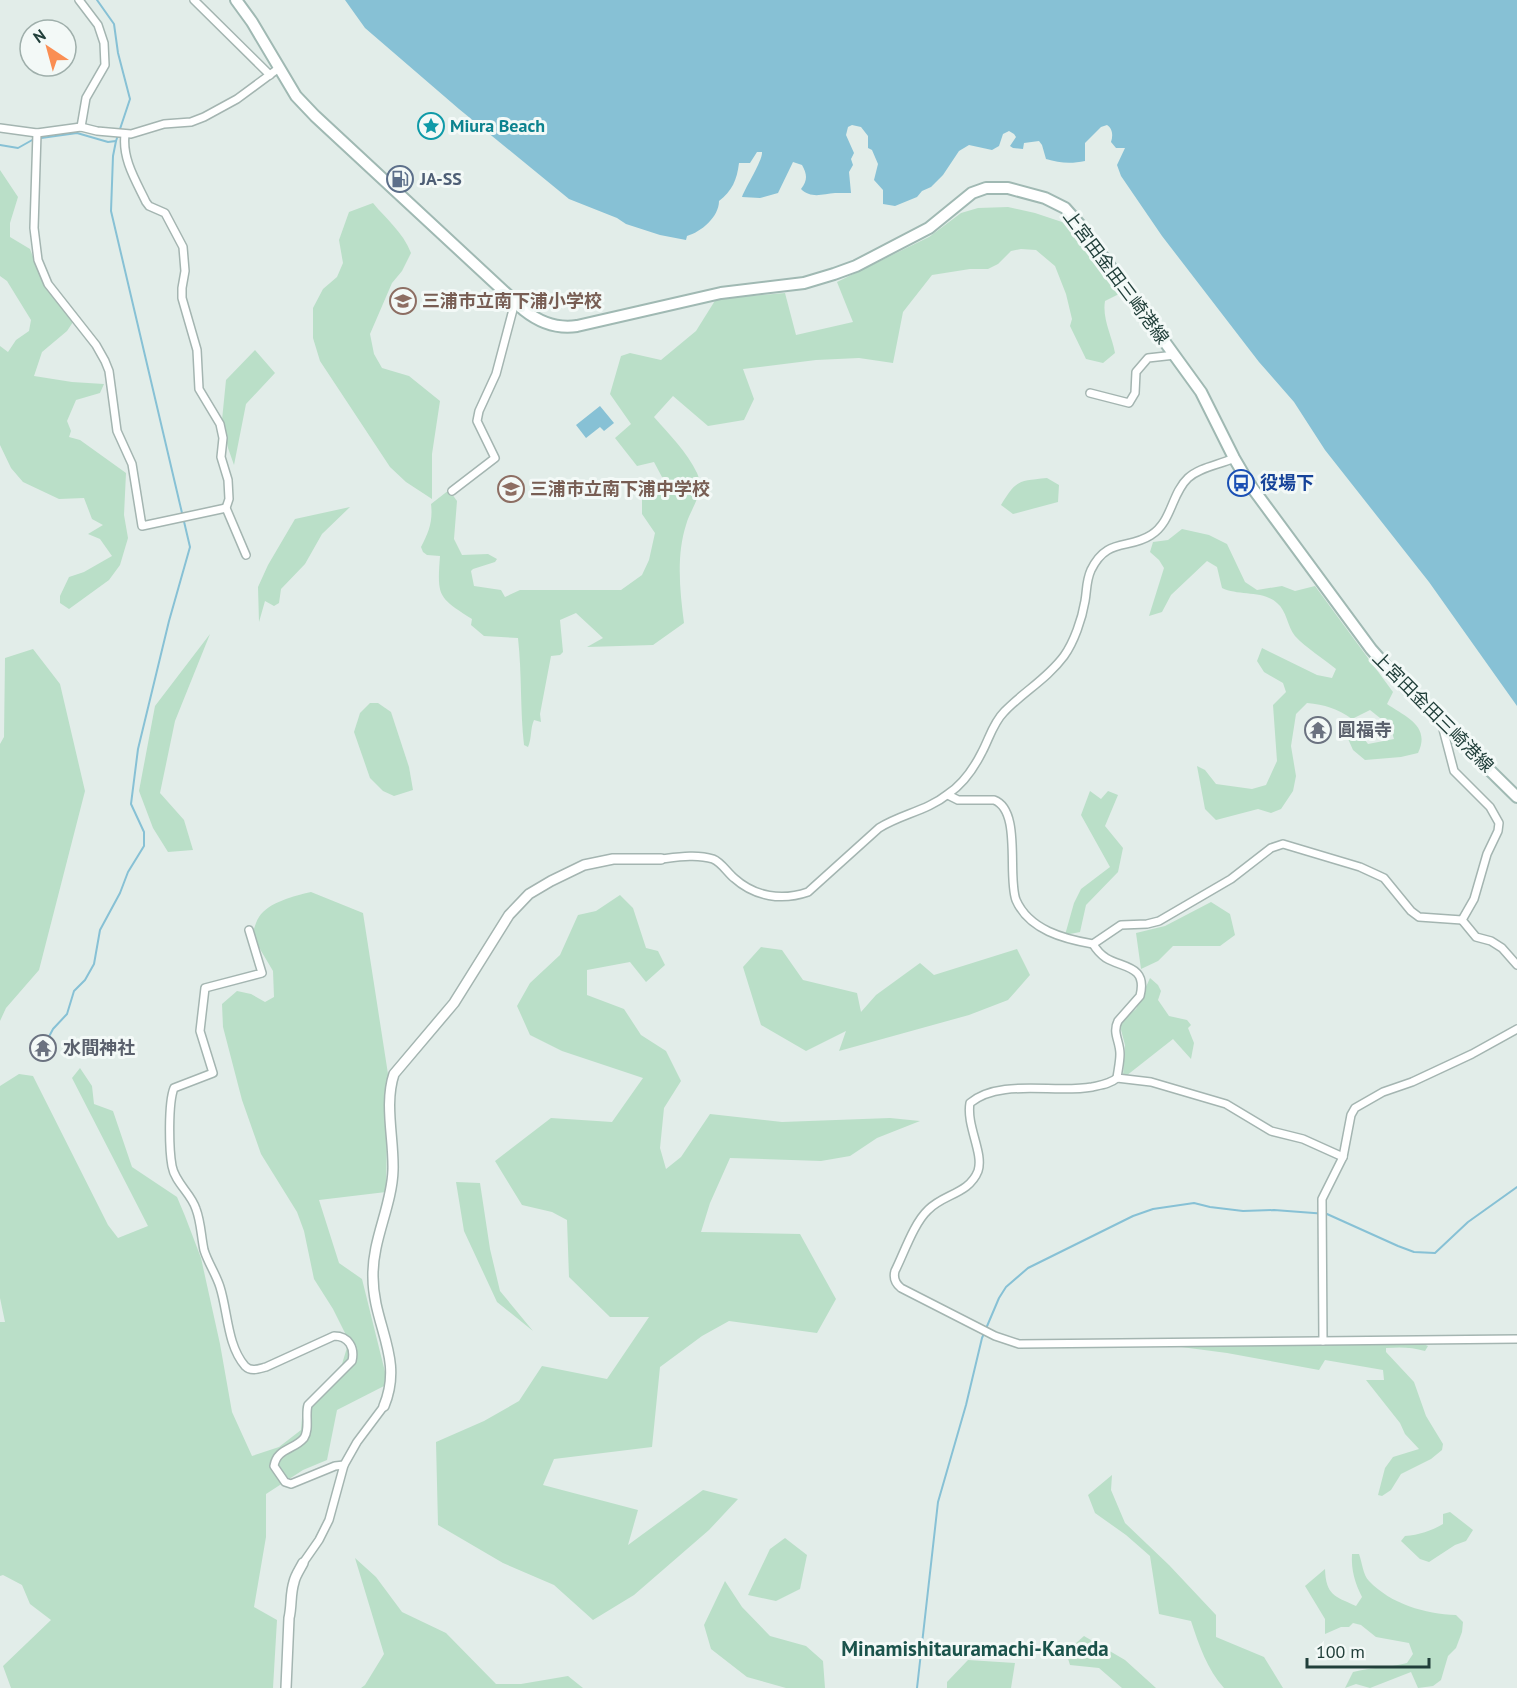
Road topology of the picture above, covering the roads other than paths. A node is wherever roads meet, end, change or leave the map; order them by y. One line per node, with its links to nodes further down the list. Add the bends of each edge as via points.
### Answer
1 (79, 0): 5 (street, via 98,25 105,65 86,98)
2 (194, 0): 4 (street)
3 (236, 0): 4 (main road, 上宮田金田三崎港線, via 252,22)
4 (274, 71): 7 (street, via 237,99 198,120); 9 (main road, 上宮田金田三崎港線, via 315,116)
5 (81, 126): 7 (street); 8 (street)
6 (0, 128): 8 (street)
7 (125, 135): 14 (street, via 126,158 146,202 165,213 183,248 182,298 197,350 199,389 222,432)
8 (37, 137): 14 (street, via 36,253 44,276 105,361 117,431 132,465 142,526)
9 (515, 302): 10 (main road, 上宮田金田三崎港線, via 534,318 571,327 721,293 804,283 856,266 929,228 972,193 998,187 1045,198 1065,208); 13 (street, via 496,374 477,422 495,458)
10 (1175, 355): 11 (street, via 1148,358 1136,372 1135,393 1129,403); 12 (main road, 上宮田金田三崎港線, via 1212,410)
11 (1090, 393)
12 (1234, 458): 16 (main road, 上宮田金田三崎港線, via 1371,649); 17 (street, via 1188,478 1167,516 1151,535 1116,545 1100,557 1087,583 1081,619 1066,654 1004,712 973,768)
13 (452, 491)
14 (226, 508): 15 (street)
15 (246, 555)
16 (1441, 722): 18 (main road, 上宮田金田三崎港線); 20 (street, via 1454,771 1490,807 1498,823 1474,899)
17 (948, 795): 19 (street, via 924,810 879,828 808,892 794,897 759,894 711,859); 22 (street, via 958,800 1000,802 1009,820 1014,890 1020,906 1056,936)
18 (1517, 797)
19 (661, 859): 29 (street, via 613,859 584,865 529,894 509,915 454,1003 394,1074 390,1106 392,1184 380,1227 373,1277 376,1305 391,1360 391,1388)
20 (1462, 920): 22 (street, via 1419,917 1384,878 1283,844 1271,848 1231,879 1170,917 1121,926); 23 (street, via 1476,937 1502,948)
21 (249, 930): 30 (street, via 262,973 205,988 200,1031 213,1074 174,1088 171,1163 177,1180 196,1208 205,1251 244,1365 256,1370 266,1367 334,1336 351,1344 353,1357 348,1366 308,1405 306,1435 280,1452 274,1466 291,1484)
22 (1093, 944): 25 (street, via 1104,957 1132,968 1140,982 1140,996 1116,1026 1120,1056)
23 (1517, 965)
24 (1517, 1029): 26 (street, via 1355,1108)
25 (1117, 1078): 26 (street, via 1151,1082 1226,1104 1270,1131 1303,1139); 28 (street, via 1075,1090 1013,1087 970,1103 968,1119 979,1158 978,1171 963,1190 935,1203 924,1214 895,1270 896,1284 981,1330 1019,1344)
26 (1343, 1157): 28 (street, via 1322,1199)
27 (1517, 1339): 28 (street)
28 (1323, 1341)
29 (384, 1406): 30 (street)
30 (344, 1465): 31 (street, via 329,1520)
31 (303, 1563): 32 (street, via 294,1581)
32 (286, 1688)

